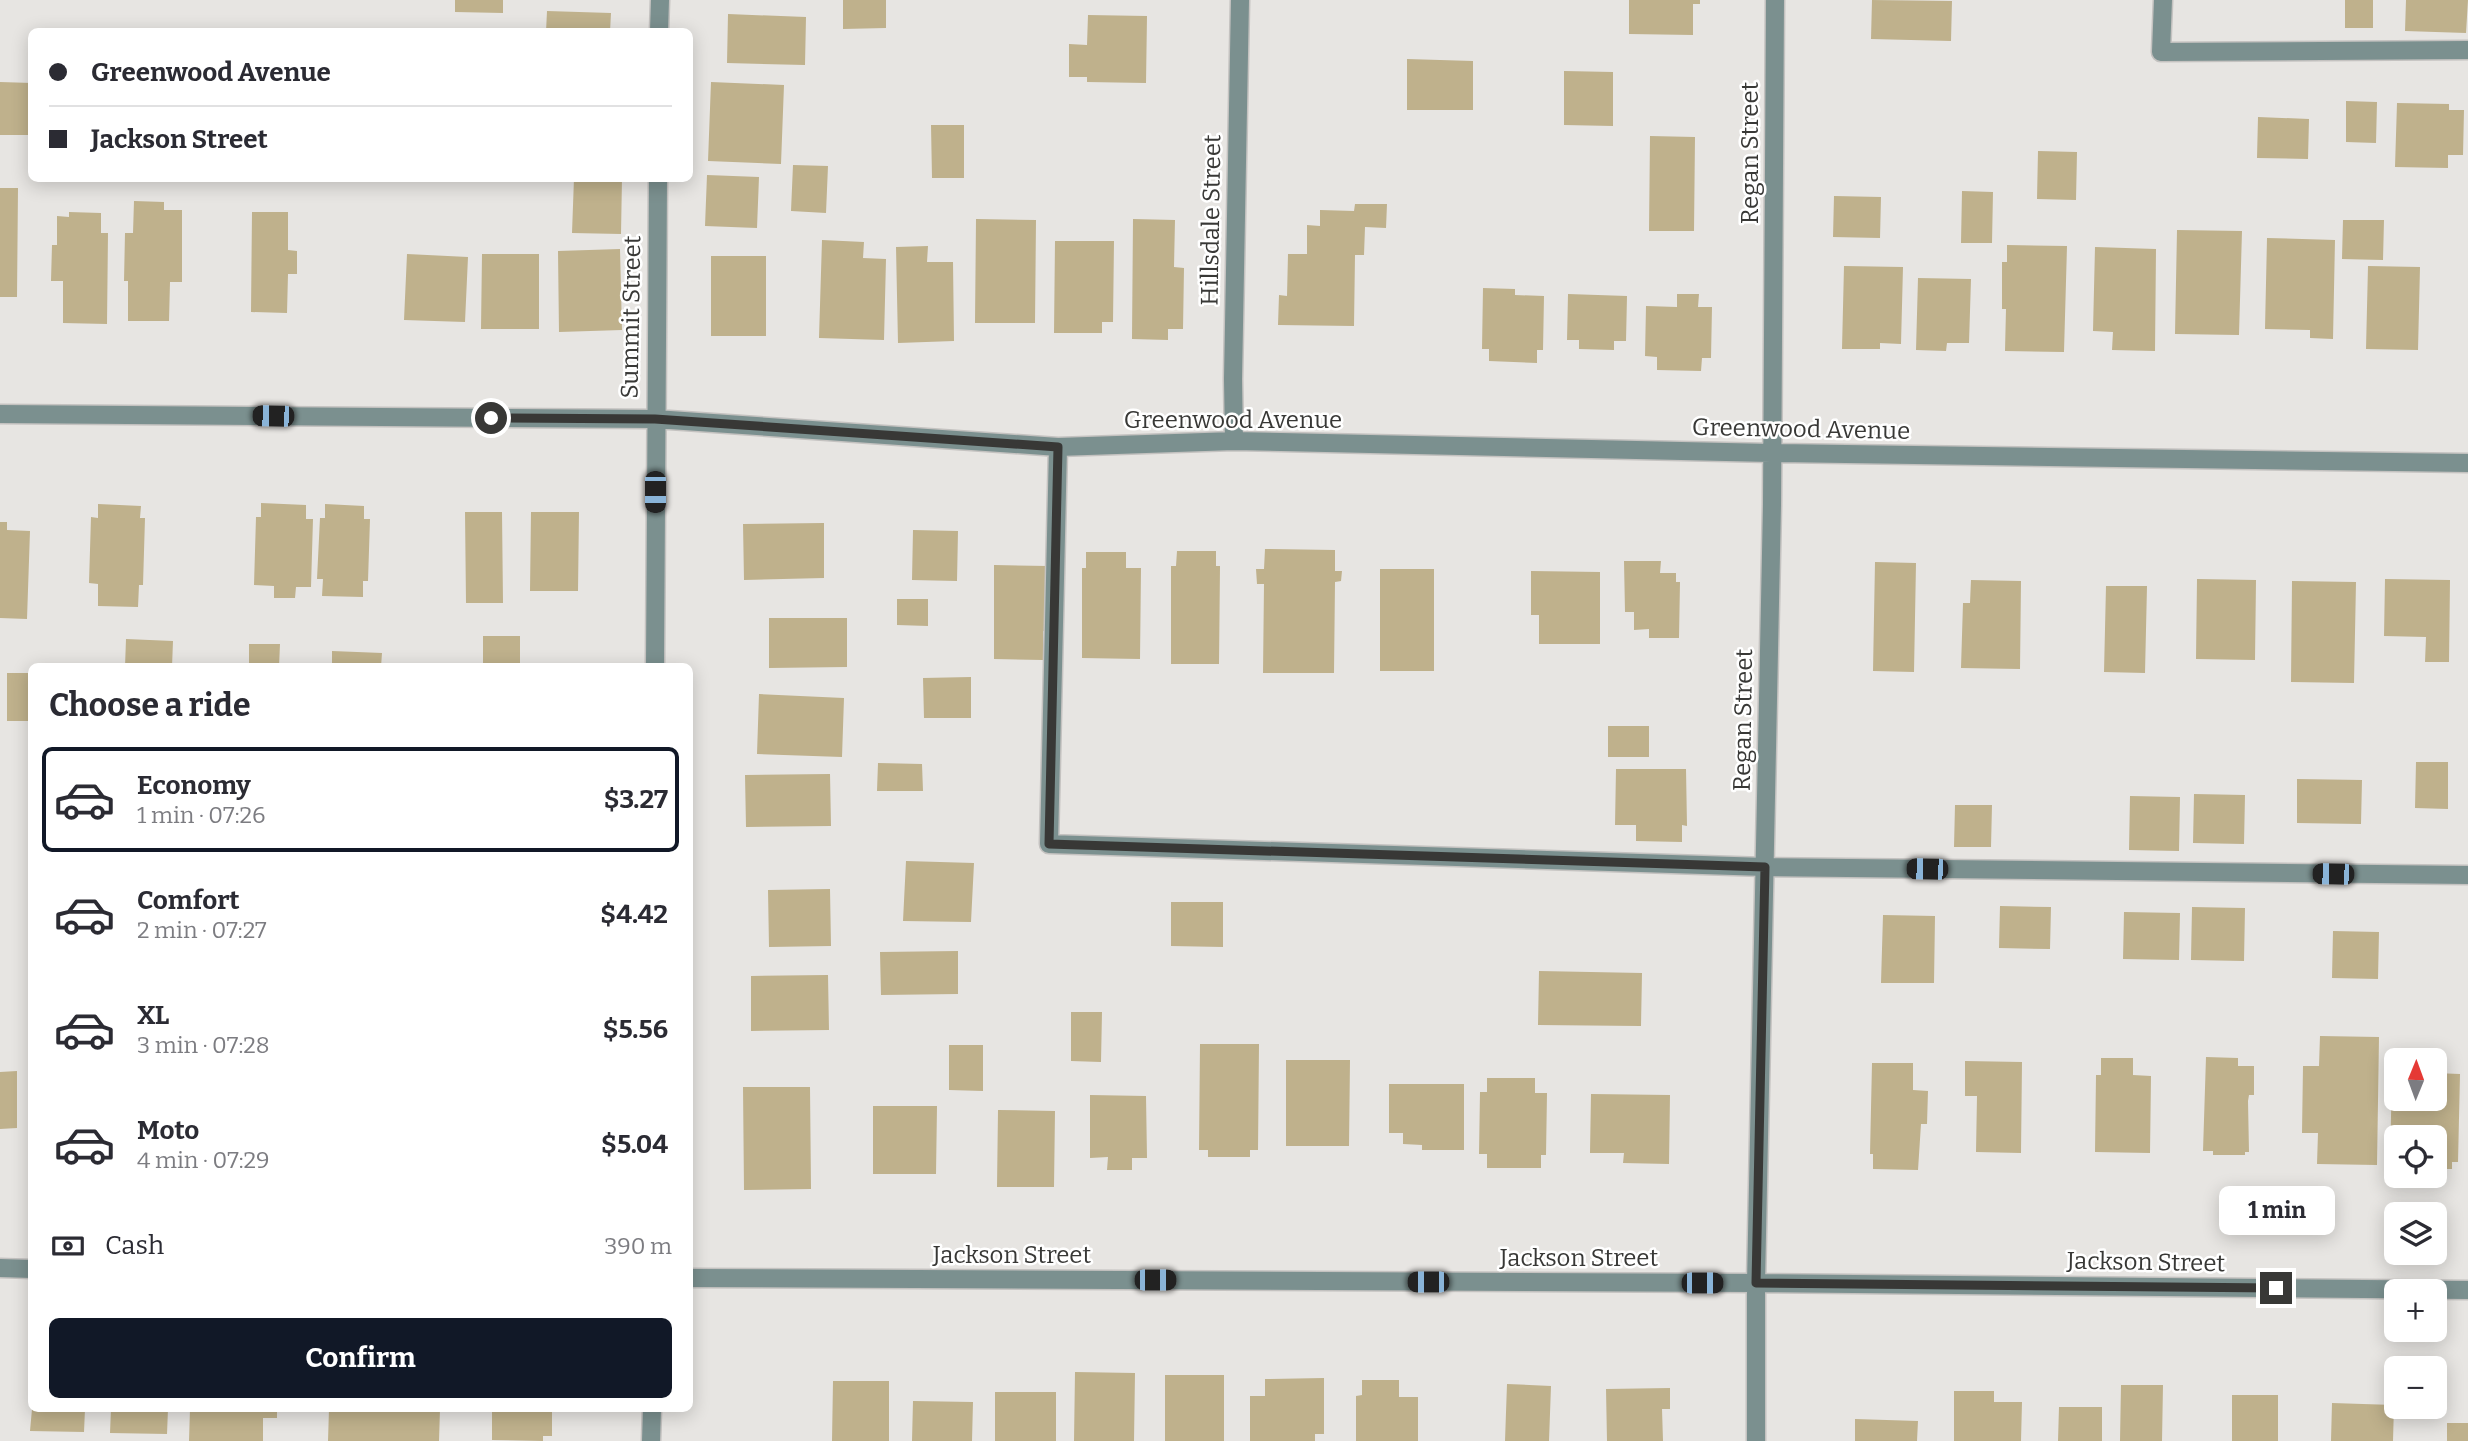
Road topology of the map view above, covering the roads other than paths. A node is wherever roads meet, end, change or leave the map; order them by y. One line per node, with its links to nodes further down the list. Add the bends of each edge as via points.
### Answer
1 (660, 0): 5 (street)
2 (1240, 0): 10 (street, Hillsdale Street)
3 (1775, 0): 12 (street, Regan Street)
4 (2163, 0): 6 (street, via 2161,52)
5 (659, 28)
6 (2468, 50)
7 (658, 182): 9 (street, Summit Street)
8 (0, 414): 9 (street, Greenwood Avenue)
9 (655, 419): 11 (street, Greenwood Avenue); 14 (street, Summit Street)
10 (1234, 441): 11 (street, Greenwood Avenue); 12 (street, Greenwood Avenue)
11 (1058, 447): 15 (street, via 1049,844)
12 (1771, 453): 13 (street, Greenwood Avenue); 15 (street, Regan Street)
13 (2468, 463)
14 (655, 663)
15 (1765, 867): 16 (street); 20 (street, Regan Street)
16 (2468, 875)
17 (0, 1268): 18 (street)
18 (28, 1269)
19 (693, 1278): 20 (street, Jackson Street)
20 (1756, 1283): 21 (street, Jackson Street); 24 (street, Regan Street)
21 (2468, 1290)
22 (652, 1412): 23 (street)
23 (651, 1441)
24 (1756, 1441)

